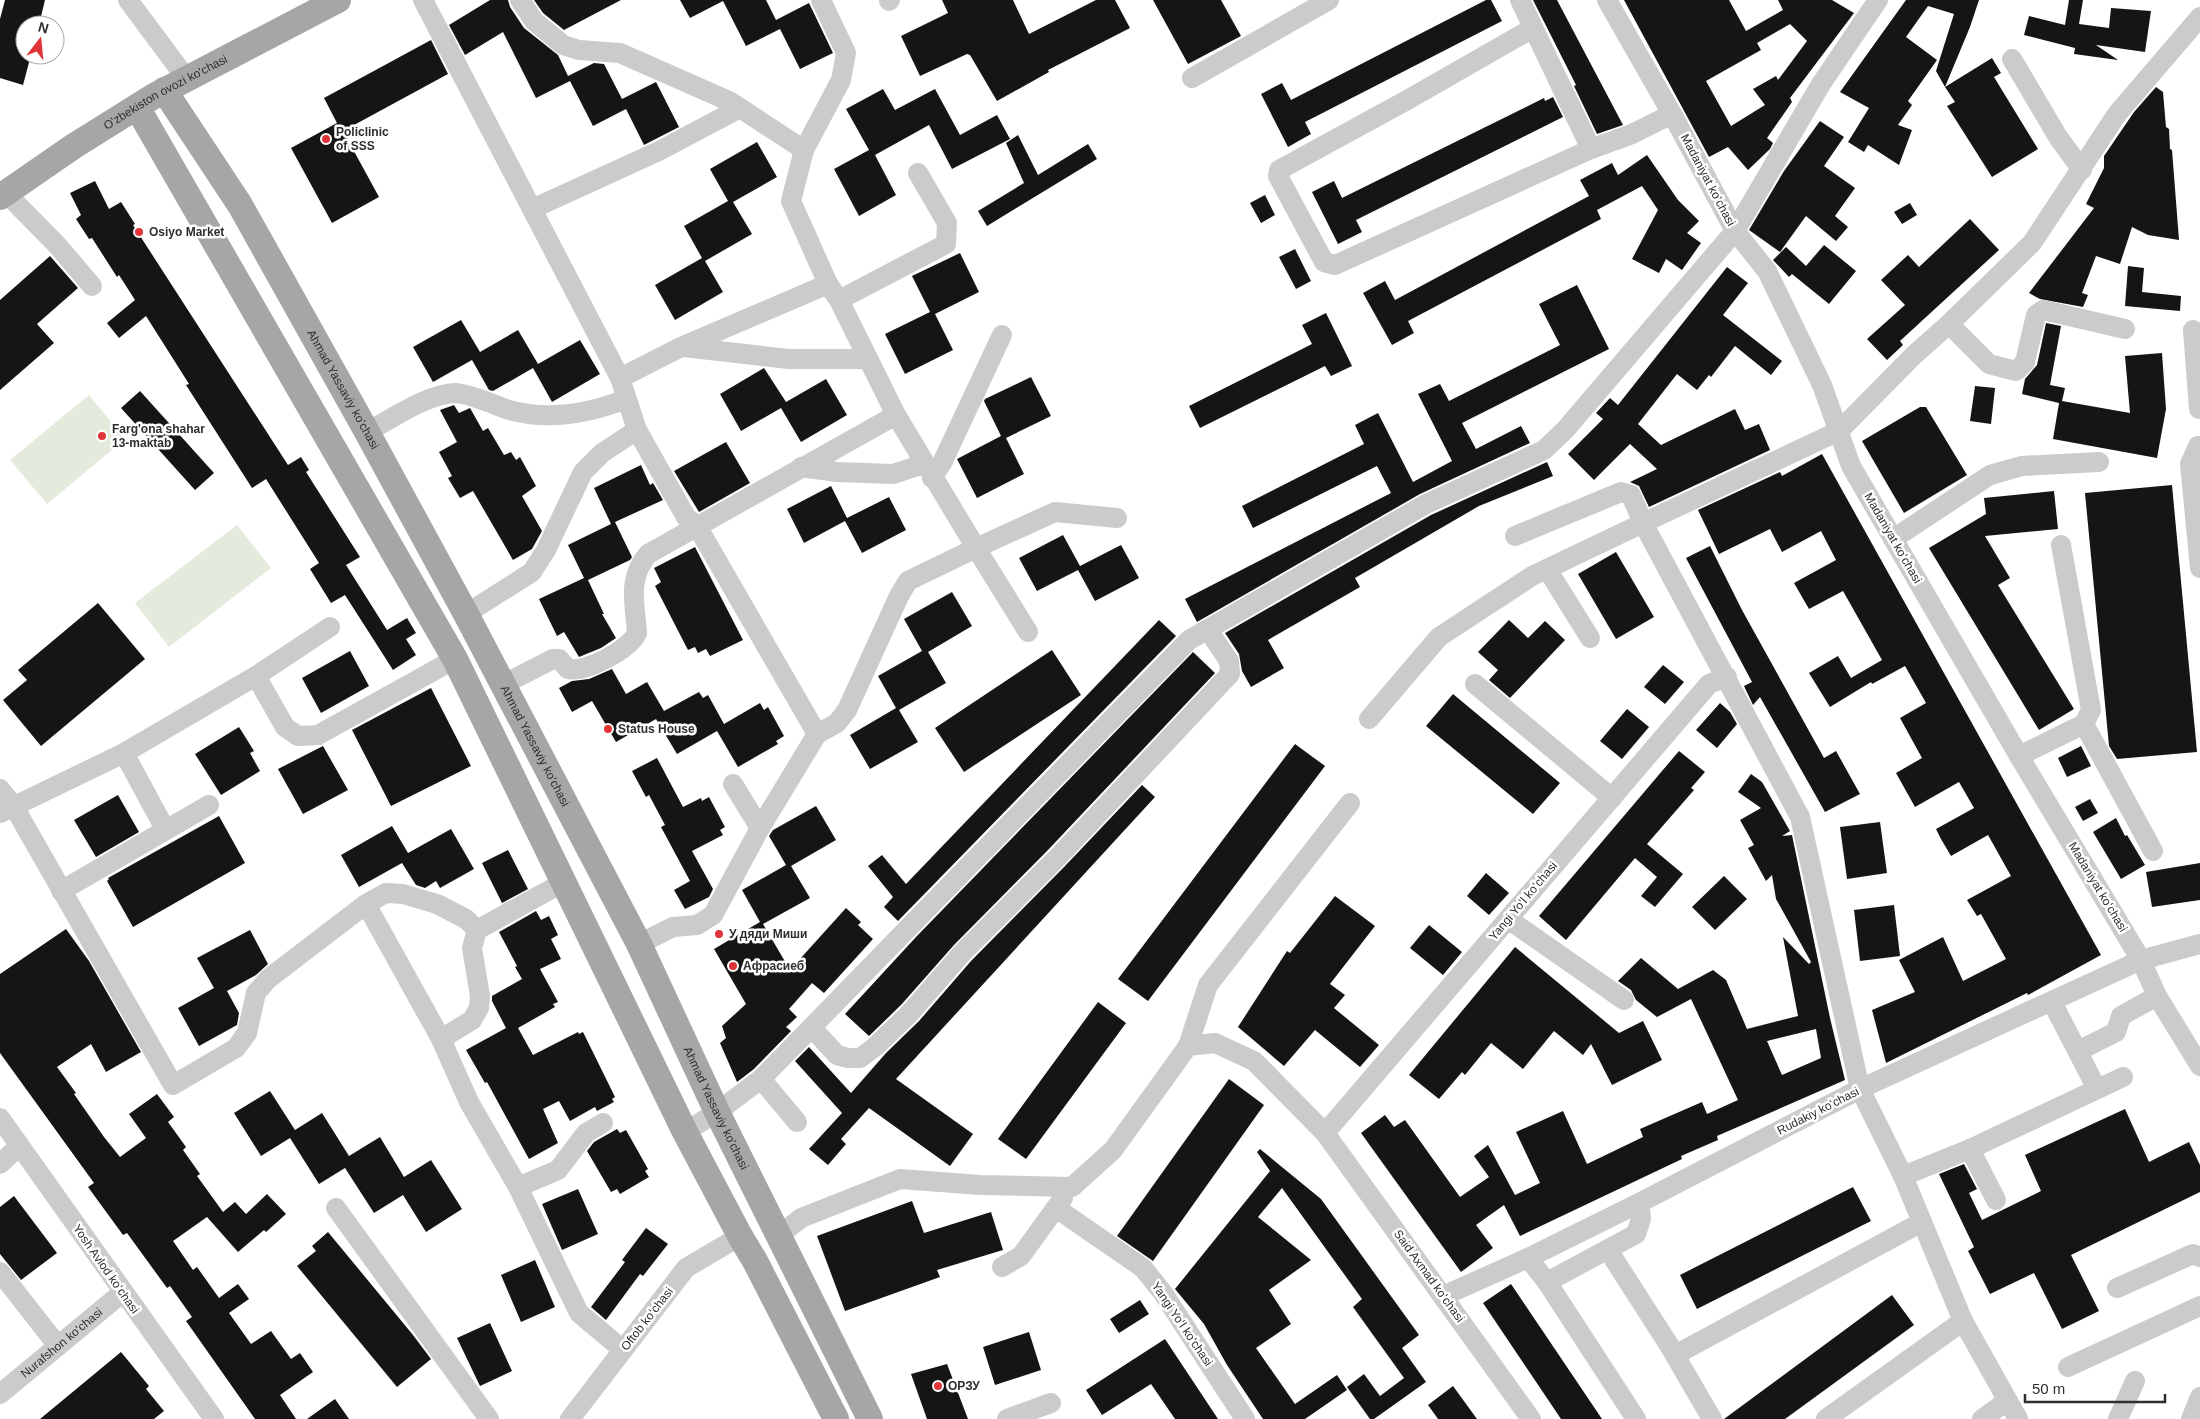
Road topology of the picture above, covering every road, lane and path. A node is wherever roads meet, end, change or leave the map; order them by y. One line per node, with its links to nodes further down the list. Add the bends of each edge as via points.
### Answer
1 (128, 0): 13 (street)
2 (338, 0): 13 (main road, O'zbekiston ovozi ko'chasi)
3 (423, 0): 24 (street)
4 (520, 0): 17 (street, via 534,21 563,45 620,54)
5 (821, 0): 20 (street, via 846,53 841,80)
6 (1329, 0): 14 (street)
7 (1520, 0): 11 (street)
8 (1607, 0): 18 (street, Madaniyat koʻchasi)
9 (1876, 1): 25 (street, via 1821,84)
10 (2200, 17): 21 (street, via 2117,114)
11 (1533, 28): 19 (street); 19 (street, via 1279,170 1278,176 1324,262 1334,265)
12 (2012, 59): 21 (street, via 2058,137)
13 (186, 78): 15 (main road, O'zbekiston ovozi ko'chasi)
14 (1192, 78)
15 (164, 90): 16 (main road, O'zbekiston ovozi ko'chasi); 42 (main road, Ahmad Yassaviy ko'chasi, via 240,205)
16 (137, 107): 23 (main road, O'zbekiston ovozi ko'chasi); 61 (main road)
17 (740, 108): 20 (street); 24 (street)
18 (1672, 114): 19 (street); 25 (street, Madaniyat koʻchasi)
19 (1591, 149)
20 (804, 150): 26 (street, via 792,201)
21 (2082, 170): 29 (street, via 2032,243)
22 (918, 173): 28 (street, via 946,223 946,244)
23 (3, 195): 27 (street, via 58,246)
24 (532, 209): 36 (street)
25 (1734, 230): 41 (street, Madaniyat koʻchasi, via 1767,271 1822,386); 58 (street, via 1565,430 1544,450 1426,504)
26 (828, 284): 28 (street); 33 (street)
27 (92, 286)
28 (839, 300): 34 (street)
29 (1949, 324): 30 (street, via 1989,364 2016,371 2024,362 2036,315 2043,310); 41 (street)
30 (2125, 329)
31 (2193, 330): 35 (street)
32 (1002, 335): 46 (street, via 942,463)
33 (681, 347): 34 (street, via 789,359); 36 (street)
34 (868, 358): 39 (street)
35 (2198, 366): 38 (street)
36 (620, 378): 37 (street)
37 (626, 399): 40 (street); 42 (street, via 609,406 560,415 526,415 457,393 434,397)
38 (2199, 409)
39 (896, 415): 45 (street); 46 (street)
40 (637, 430): 49 (street, via 686,517); 56 (street, via 602,453 583,472 532,572)
41 (1838, 431): 48 (street); 51 (street, Madaniyat koʻchasi, via 1851,466)
42 (367, 432): 56 (main road, Ahmad Yassaviy ko'chasi)
43 (2200, 446): 54 (street, via 2190,464)
44 (2099, 462): 51 (street, via 2022,466 1990,475)
45 (801, 467): 46 (street, via 893,474); 49 (street)
46 (928, 470): 53 (street)
47 (1117, 518): 53 (street, via 1055,512)
48 (1643, 523): 50 (street, via 1630,496 1621,492); 55 (street); 63 (street)
49 (697, 526): 64 (street, via 648,554 639,565 633,580 637,633 627,646 584,670 568,669 559,659 553,659); 68 (street)
50 (1515, 536)
51 (1893, 539): 70 (street, Madaniyat koʻchasi)
52 (2061, 545): 67 (street, via 2090,710)
53 (976, 548): 59 (street); 68 (street, via 908,582 846,710 837,723)
54 (2200, 568)
55 (1546, 569): 60 (street); 66 (street, via 1439,637)
56 (466, 614): 64 (main road, Ahmad Yassaviy ko'chasi)
57 (330, 627): 62 (street)
58 (1208, 630): 91 (street, via 1189,640); 91 (street, via 1229,661 1230,674 1058,858 962,953 910,1013 860,1058 836,1054)
59 (1028, 632)
60 (1590, 638)
61 (455, 659): 62 (street, via 318,734 298,736 284,728); 80 (main road)
62 (256, 676): 69 (street)
63 (1727, 677): 73 (street, Yangi Yoʻl koʻchasi, via 1709,684); 98 (street, via 1800,817)
64 (502, 684): 85 (main road, Ahmad Yassaviy ko'chasi)
65 (1475, 684): 73 (street)
66 (1369, 719)
67 (2084, 724): 70 (street); 79 (street)
68 (817, 734): 77 (street)
69 (124, 754): 76 (street); 78 (street)
70 (2019, 756): 87 (street, Madaniyat koʻchasi)
71 (733, 784): 77 (street)
72 (0, 789): 76 (street)
73 (1612, 798): 83 (street, Yangi Yoʻl koʻchasi)
74 (1350, 803): 93 (street, via 1208,985)
75 (209, 805): 78 (street)
76 (6, 809): 81 (street)
77 (760, 828): 85 (street, via 713,915 697,925 673,927)
78 (165, 829): 81 (street)
79 (2153, 851)
80 (564, 882): 84 (street); 104 (main road)
81 (61, 891): 82 (street, via 173,1085 236,1048 247,1033 256,993 268,979)
82 (366, 904): 84 (street, via 386,893 402,894 437,904 466,919); 92 (street)
83 (1508, 919): 89 (street); 105 (street, Yangi Yoʻl koʻchasi)
84 (477, 930): 92 (street, via 472,948 479,1008 472,1020)
85 (639, 944): 100 (main road, Ahmad Yassaviy ko'chasi)
86 (2200, 944): 87 (street, Rudakiy koʻchasi)
87 (2141, 960): 88 (street, Madaniyat koʻchasi); 90 (street, Rudakiy koʻchasi)
88 (2157, 996): 94 (street, via 2121,1016 2116,1032); 95 (street, Madaniyat koʻchasi)
89 (1624, 1000)
90 (2052, 1002): 94 (street); 98 (street, Rudakiy koʻchasi)
91 (812, 1028): 97 (street)
92 (441, 1039): 111 (street, via 469,1102)
93 (1188, 1046): 105 (street, Said Axmad koʻchasi, via 1215,1043 1254,1061); 110 (street, via 1113,1150)
94 (2078, 1051): 99 (street)
95 (2200, 1066)
96 (2123, 1077): 99 (street)
97 (761, 1079): 100 (street); 102 (street)
98 (1860, 1089): 109 (street); 113 (street, Rudakiy koʻchasi)
99 (2097, 1089): 107 (street)
100 (717, 1112): 104 (street); 118 (main road, Ahmad Yassaviy ko'chasi)
101 (0, 1118): 106 (street, Yosh Avlod koʻchasi)
102 (797, 1122)
103 (603, 1123): 111 (street, via 586,1133 558,1170)
104 (685, 1132): 117 (main road)
105 (1326, 1133): 127 (street, Said Axmad koʻchasi)
106 (19, 1146): 108 (street); 126 (street, Yosh Avlod koʻchasi)
107 (1970, 1149): 109 (street); 112 (street)
108 (0, 1164)
109 (1903, 1176): 116 (street)
110 (1072, 1187): 115 (street); 118 (street, via 900,1179 800,1218)
111 (518, 1188): 131 (street, via 579,1313)
112 (1996, 1200)
113 (1639, 1203): 119 (street, via 1641,1219 1636,1234); 121 (street, Rudakiy koʻchasi)
114 (336, 1208): 140 (street)
115 (1056, 1208): 122 (street, via 1021,1256); 145 (street, Yangi Yoʻl koʻchasi, via 1143,1268 1163,1293)
116 (1922, 1222): 129 (street); 132 (street)
117 (740, 1236): 131 (street, Oftob koʻchasi, via 686,1268); 142 (main road)
118 (778, 1236): 143 (main road, Ahmad Yassaviy ko'chasi)
119 (1608, 1250): 124 (street); 132 (street)
120 (2200, 1257): 125 (street, via 2193,1254)
121 (1528, 1258): 124 (street); 127 (street, Rudakiy koʻchasi)
122 (1002, 1268)
123 (0, 1272): 130 (street)
124 (1547, 1282): 147 (street)
125 (2117, 1288)
126 (122, 1292): 130 (street, Nurafshon ko'chasi); 139 (street, Yosh Avlod koʻchasi)
127 (1444, 1296): 146 (street, Said Axmad koʻchasi)
128 (2200, 1306): 133 (street)
129 (1963, 1321): 137 (street); 149 (street)
130 (58, 1346): 135 (street, Nurafshon ko'chasi)
131 (623, 1350): 141 (street, Oftob koʻchasi)
132 (1675, 1355): 148 (street)
133 (2068, 1367)
134 (2135, 1381): 152 (street)
135 (0, 1394)
136 (2200, 1397): 153 (street)
137 (2007, 1401): 150 (street); 151 (street)
138 (1051, 1403): 144 (street)
139 (214, 1419)
140 (489, 1419)
141 (570, 1419)
142 (836, 1419)
143 (870, 1419)
144 (1007, 1419)
145 (1245, 1419)
146 (1531, 1419)
147 (1636, 1419)
148 (1712, 1419)
149 (1826, 1419)
150 (1982, 1419)
151 (2018, 1419)
152 (2118, 1419)
153 (2191, 1419)

